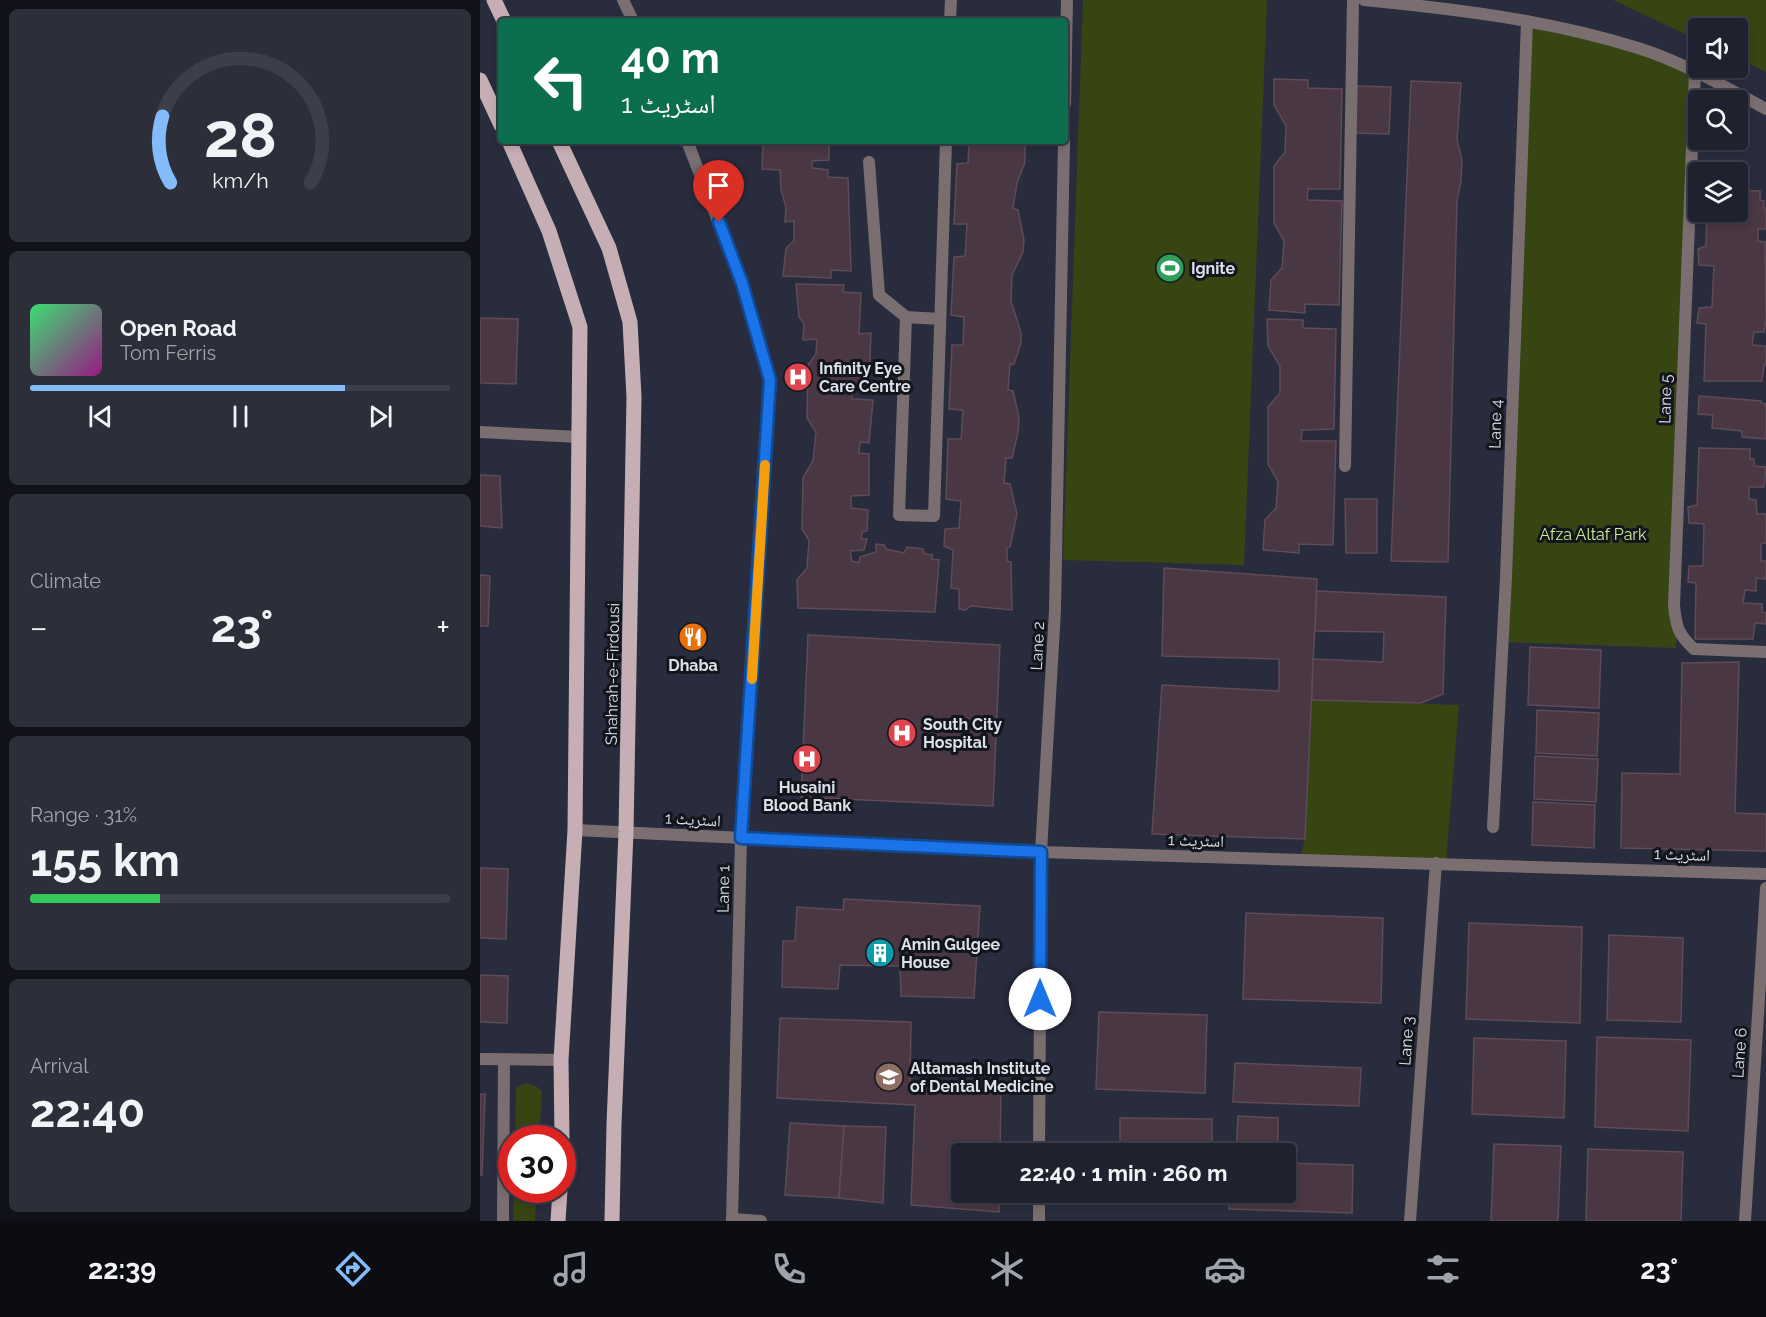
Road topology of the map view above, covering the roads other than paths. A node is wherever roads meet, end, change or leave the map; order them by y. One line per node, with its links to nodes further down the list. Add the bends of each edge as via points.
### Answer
1 (494, 0): 7 (main road)
2 (623, 0): 8 (street)
3 (951, 0): 9 (street)
4 (1067, 0): 10 (street)
5 (1353, 0): 28 (street)
6 (1364, 0): 11 (street)
7 (503, 18)
8 (632, 18)
9 (950, 18)
10 (1067, 18)
11 (1527, 21): 12 (street, via 1640,48); 30 (street, Lane 4)
12 (1688, 68)
13 (1695, 78): 29 (street, Lane 5, via 1676,625 1694,649)
14 (1708, 78): 16 (street)
15 (480, 80): 17 (main road)
16 (1766, 109)
17 (498, 119)
18 (510, 144): 27 (main road, via 549,231 580,327)
19 (560, 144): 32 (main road, Shahrah-e-Firdousi, via 609,248 630,322 634,397)
20 (688, 144): 33 (street, Lane 1, via 742,283 770,380)
21 (946, 144): 25 (street)
22 (1064, 144): 34 (street, Lane 2, via 1055,610)
23 (869, 162): 24 (street, via 879,295)
24 (906, 317): 25 (street); 25 (street, via 899,515 934,516)
25 (940, 319)
26 (480, 432): 27 (street)
27 (580, 437): 31 (main road)
28 (1345, 466)
29 (1766, 652)
30 (1493, 827)
31 (575, 830): 32 (street, اسٹریٹ 1); 39 (main road)
32 (626, 832): 33 (street, اسٹریٹ 1); 48 (main road, Shahrah-e-Firdousi)
33 (741, 838): 34 (street, اسٹریٹ 1); 45 (street, Lane 1)
34 (1041, 852): 35 (street, اسٹریٹ 1); 42 (street, Lane 2)
35 (1436, 863): 36 (street, اسٹریٹ 1); 51 (street, Lane 3)
36 (1766, 874)
37 (1766, 888): 52 (street, Lane 6)
38 (480, 1059): 40 (street)
39 (561, 1059): 40 (street); 41 (main road)
40 (504, 1060): 46 (street)
41 (562, 1125)
42 (1039, 1143)
43 (559, 1203): 47 (main road)
44 (1039, 1203): 50 (street)
45 (732, 1220): 49 (street)
46 (503, 1221)
47 (558, 1221)
48 (612, 1221)
49 (761, 1221)
50 (1039, 1221)
51 (1410, 1221)
52 (1745, 1221)

